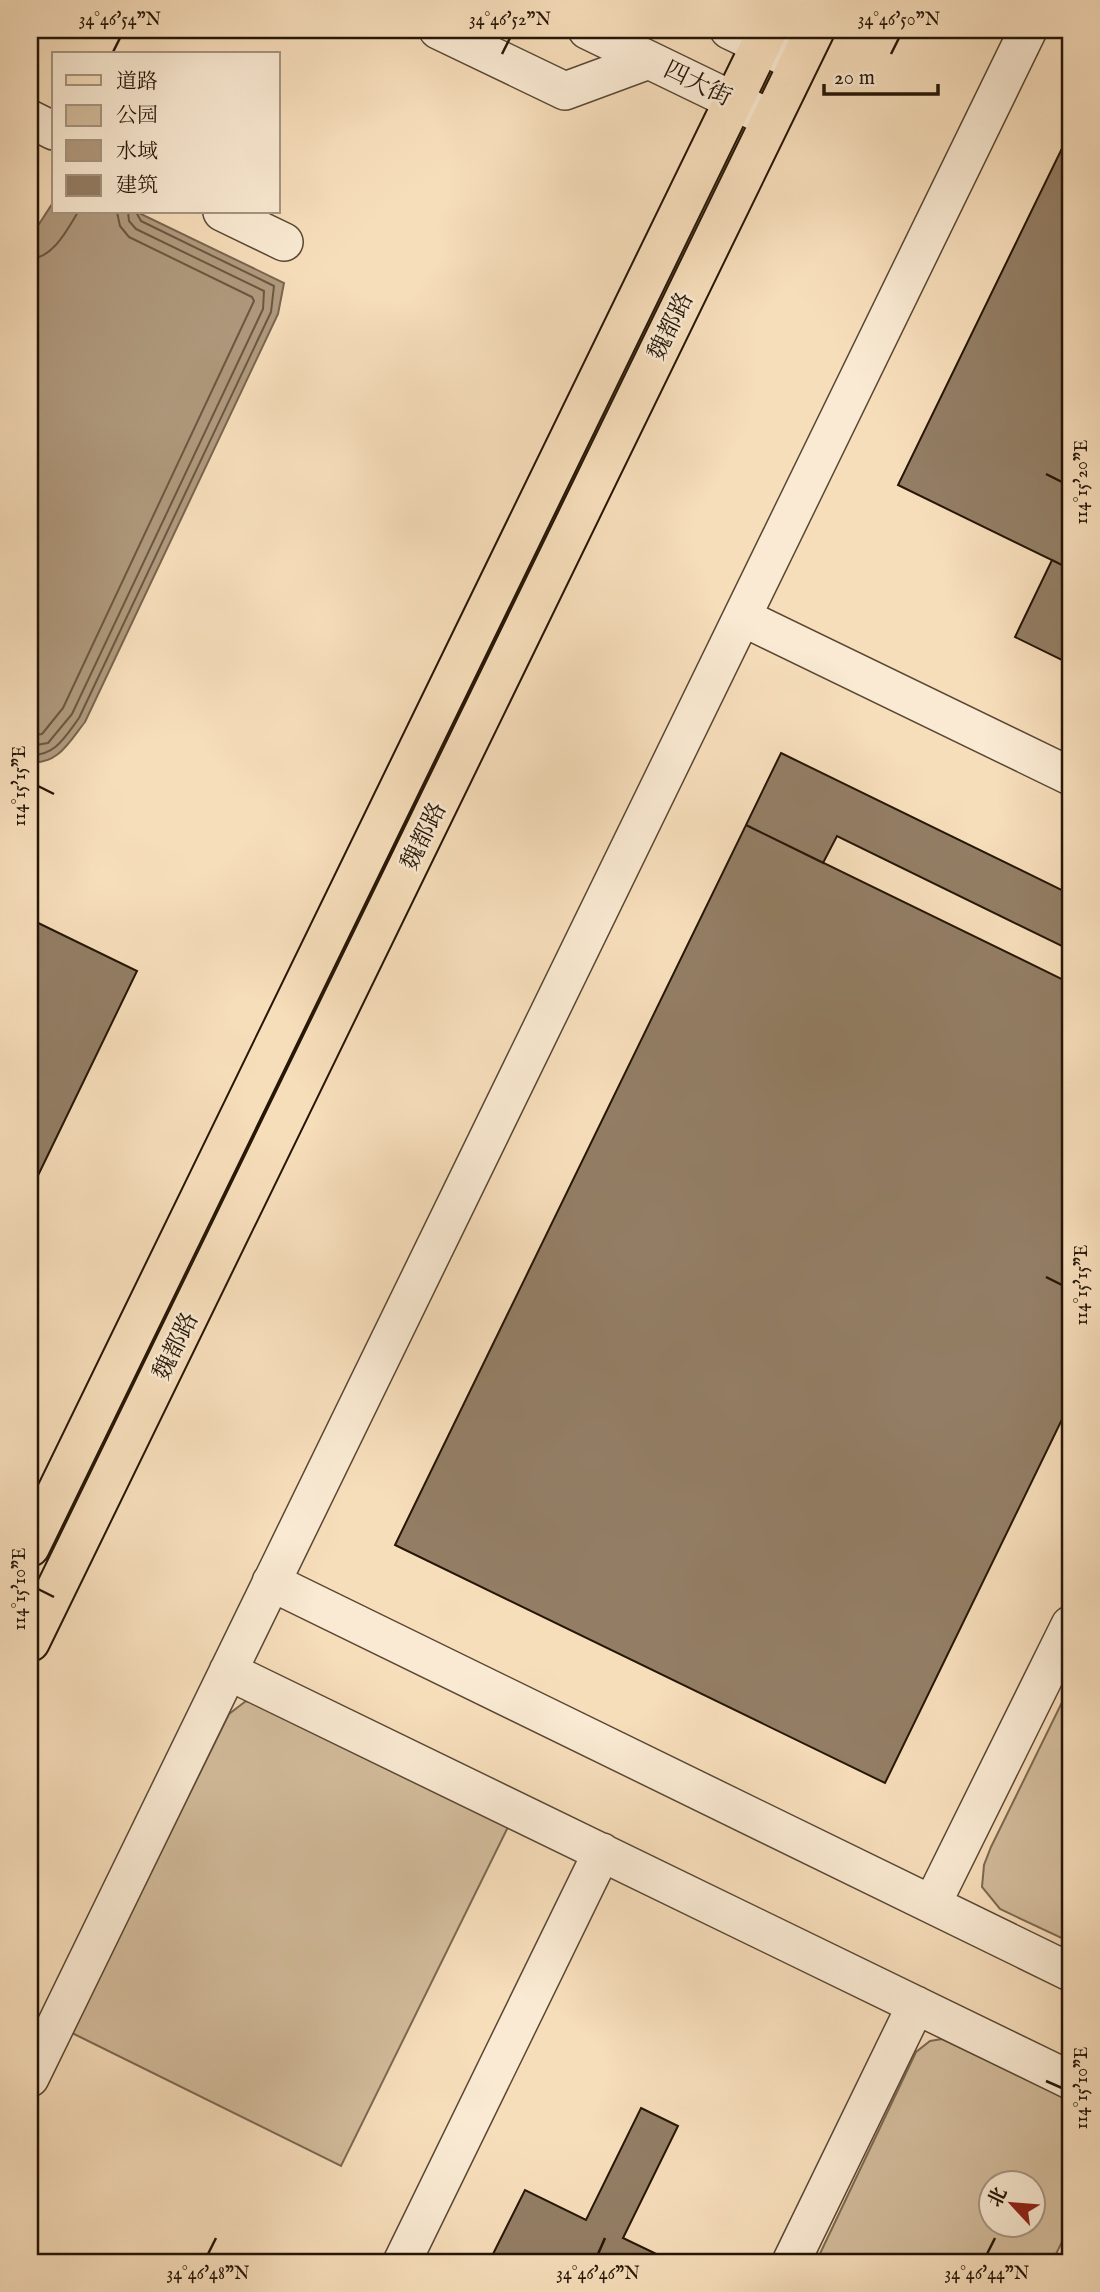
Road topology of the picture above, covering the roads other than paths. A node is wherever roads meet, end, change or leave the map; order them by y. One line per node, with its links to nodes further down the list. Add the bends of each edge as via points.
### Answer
1 (438, 30): 6 (street, via 565,91)
2 (587, 30): 6 (street, 四大街)
3 (815, 30): 7 (main road, 魏都路)
4 (1028, 30): 14 (street)
5 (752, 35): 7 (street); 8 (main road, 魏都路)
6 (649, 60): 8 (street, 四大街)
7 (798, 63): 10 (main road, 魏都路)
8 (733, 100): 10 (street, 四大街); 16 (main road, 魏都路)
9 (30, 119): 11 (street)
10 (771, 119): 19 (main road, 魏都路)
11 (52, 130)
12 (226, 214): 13 (street)
13 (284, 242)
14 (742, 617): 15 (street); 17 (street)
15 (1070, 776)
16 (30, 1547)
17 (271, 1582): 20 (street); 22 (street)
18 (1070, 1625): 22 (street)
19 (30, 1642)
20 (228, 1671): 21 (street); 25 (street)
21 (602, 1852): 24 (street); 27 (street)
22 (932, 1904): 23 (street)
23 (1070, 1972)
24 (916, 2005): 26 (street); 28 (street)
25 (30, 2078)
26 (1070, 2080)
27 (402, 2262)
28 (791, 2262)

